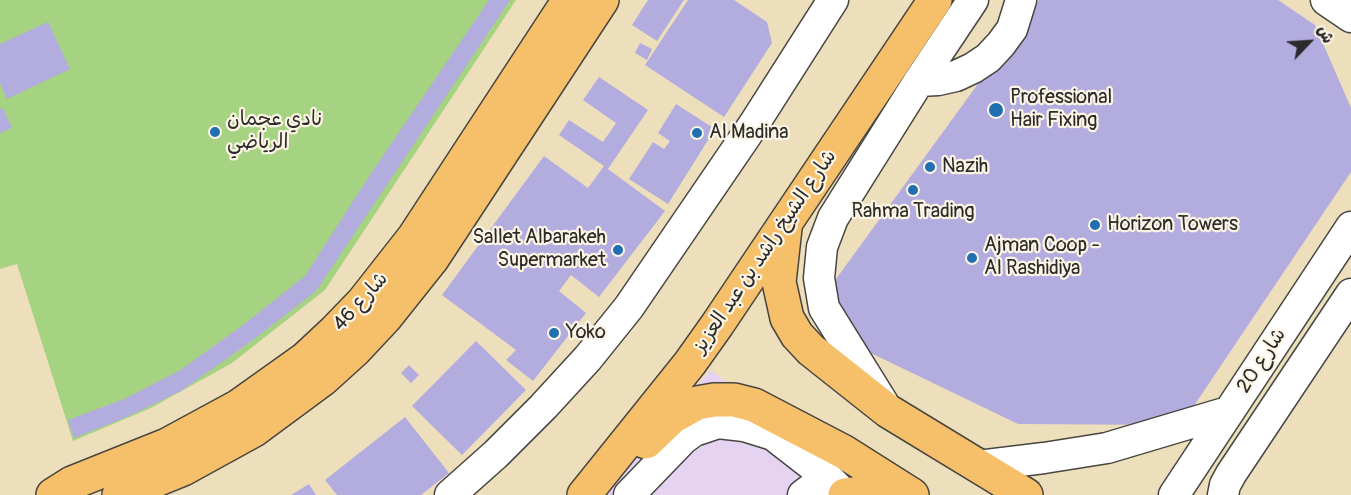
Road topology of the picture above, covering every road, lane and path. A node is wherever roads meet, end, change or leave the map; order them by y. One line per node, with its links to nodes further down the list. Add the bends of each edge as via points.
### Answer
1 (569, 0): 19 (main road, شارع 46, via 414,237 335,331 297,365 239,406 167,445 72,483)
2 (602, 0): 20 (main road, شارع 46, via 432,259 355,350 306,393 254,430 183,469)
3 (935, 0): 10 (main road, شارع الشيخ راشد بن عبد العزيز)
4 (973, 0): 9 (street)
5 (1021, 0): 9 (street, via 1012,29 988,58 956,76)
6 (1326, 0): 8 (street)
7 (823, 6): 21 (street, via 754,124 629,307 543,407)
8 (1351, 16)
9 (919, 81): 13 (street, via 833,218 819,263 824,308)
10 (785, 223): 13 (main road, via 779,282 787,318 811,350); 22 (main road, شارع الشيخ راشد بن عبد العزيز, via 690,363)
11 (1351, 227): 14 (street, شارع 20)
12 (1351, 294): 15 (street, شارع 20)
13 (888, 411): 16 (main road)
14 (1223, 421): 15 (street, via 1227,446); 16 (street, via 1107,448); 26 (street, شارع 20)
15 (1245, 454): 27 (street, شارع 20)
16 (978, 466): 25 (main road)
17 (840, 480): 18 (main road); 18 (main road); 22 (main road, via 754,405 714,400 697,403 672,417); 23 (street, via 773,435 718,423 683,439); 24 (street)
18 (907, 492)
19 (53, 495)
20 (119, 495)
21 (450, 495)
22 (585, 495)
23 (629, 495)
24 (803, 495)
25 (1026, 495)
26 (1174, 495)
27 (1223, 495)

